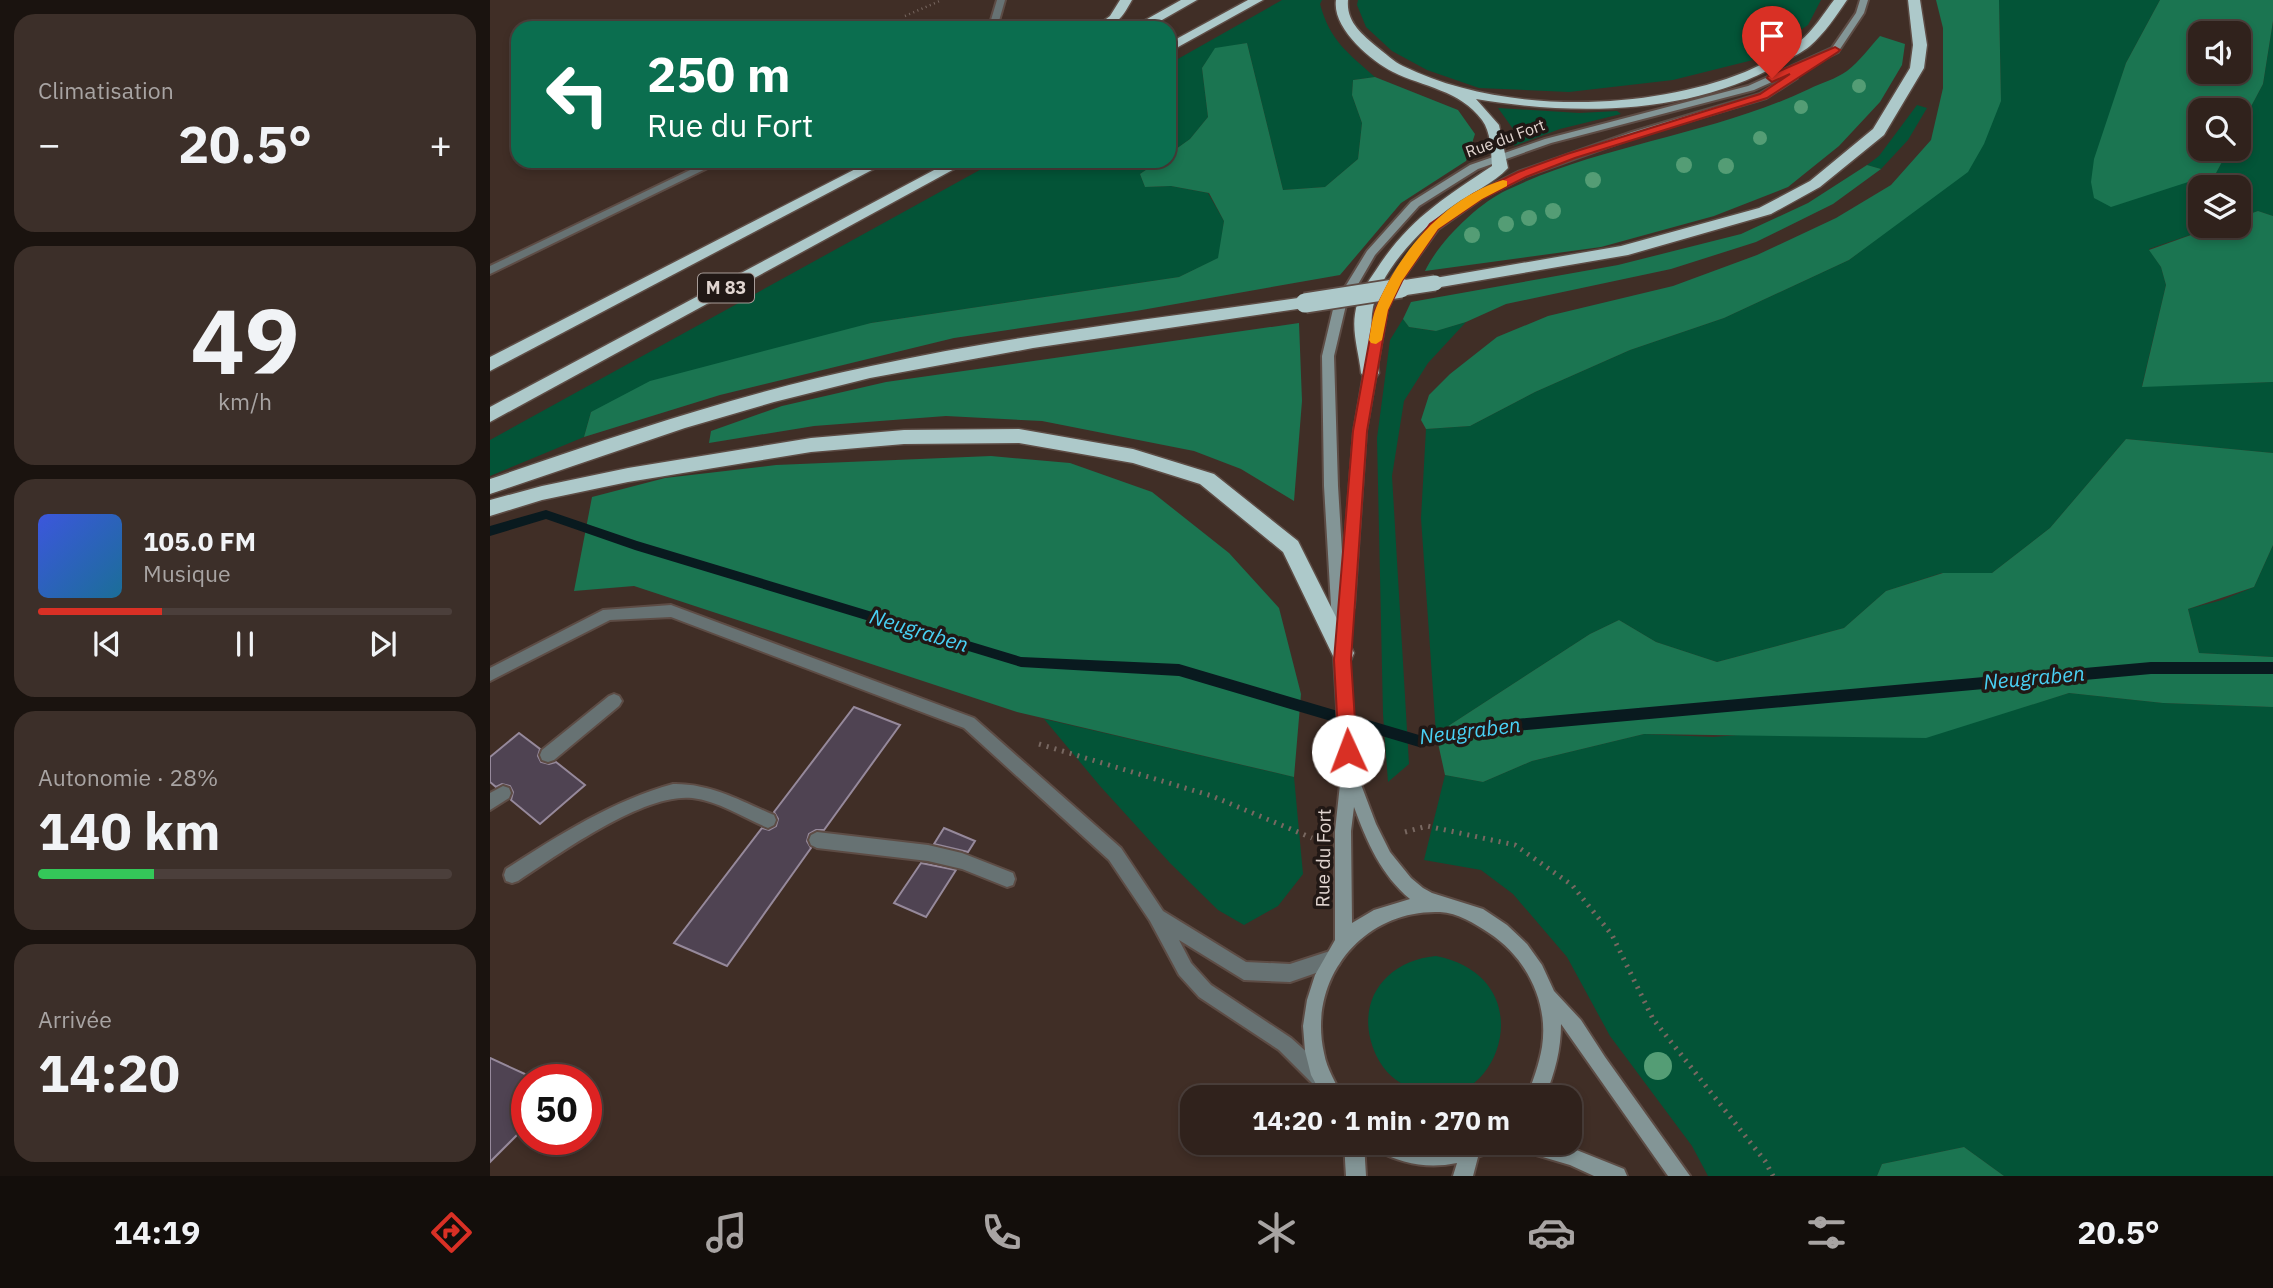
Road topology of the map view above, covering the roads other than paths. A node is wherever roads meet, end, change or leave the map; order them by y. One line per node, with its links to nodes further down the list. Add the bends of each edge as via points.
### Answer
1 (1001, 0): 9 (lane)
2 (1126, 0): 10 (highway)
3 (1191, 0): 11 (highway)
4 (1257, 0): 12 (highway)
5 (1342, 0): 14 (highway, via 1348,27 1363,46 1403,72)
6 (1841, 0): 14 (highway, via 1820,33 1795,53 1739,81 1670,99 1521,105)
7 (1864, 0): 13 (main road, Rue du Fort)
8 (1914, 0): 23 (highway, bridge, via 1920,45 1917,68 1879,132 1815,184 1765,211 1645,245 1556,263 972,351 868,373 651,433)
9 (995, 21)
10 (1111, 21)
11 (1151, 21)
12 (1176, 44)
13 (1835, 50): 15 (main road, Rue du Fort, via 1751,88); 21 (main road, Rue du Fort, via 1763,96 1563,159 1478,196 1434,227 1396,280 1381,310)
14 (1455, 91): 15 (highway, via 1480,108 1497,131)
15 (1499, 158): 21 (highway, via 1500,168 1444,202 1395,250 1363,313); 25 (main road, Rue du Fort, via 1474,167 1415,204 1371,254 1340,305 1328,356)
16 (701, 168): 19 (lane)
17 (869, 168): 20 (highway, M 83)
18 (949, 168): 22 (highway, M 83)
19 (490, 270)
20 (490, 365)
21 (1370, 373): 25 (main road, Rue du Fort, via 1360,431)
22 (490, 415)
23 (490, 487)
24 (490, 508): 25 (highway, via 628,475 811,444 904,436 1019,436 1133,456 1207,479 1291,547)
25 (1343, 657): 29 (main road, Rue du Fort)
26 (490, 675): 35 (lane, via 608,614 671,611 969,723 1115,853)
27 (614, 701): 28 (lane)
28 (548, 755)
29 (1349, 775): 34 (main road, Rue du Fort, via 1389,863 1417,895); 36 (main road, Rue du Fort, via 1343,831)
30 (768, 820): 32 (lane, via 690,790 654,797 582,829)
31 (817, 840): 33 (lane, via 928,853)
32 (512, 875)
33 (1007, 879)
34 (1439, 905): 36 (main road, Rue du Fort, via 1403,907 1371,920); 38 (main road, Rue du Fort, via 1474,913 1505,932 1530,960)
35 (1156, 915): 37 (lane, via 1244,971 1290,973); 39 (lane, via 1185,969 1205,991 1285,1044)
36 (1344, 943): 37 (main road, Rue du Fort)
37 (1333, 959): 40 (main road, Rue du Fort, via 1323,974 1313,1011 1314,1051)
38 (1547, 995): 41 (main road, Rue du Fort, via 1554,1033); 50 (main road)
39 (1324, 1085)
40 (1327, 1085)
41 (1542, 1085)
42 (1355, 1155): 47 (main road)
43 (1422, 1155): 44 (main road)
44 (1445, 1155)
45 (1469, 1155): 48 (main road)
46 (1568, 1155): 49 (main road)
47 (1356, 1176)
48 (1463, 1176)
49 (1617, 1176)
50 (1680, 1176)

